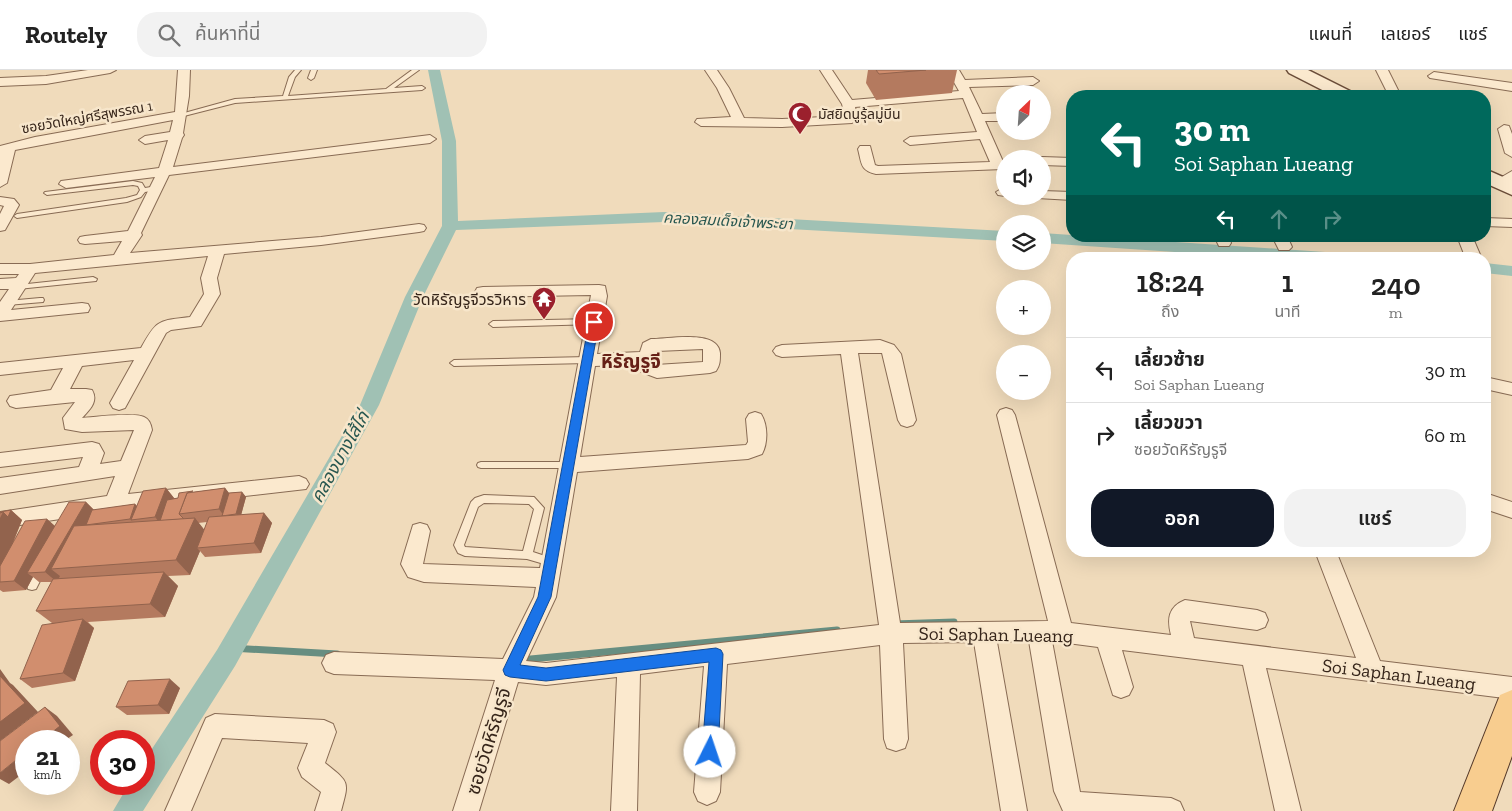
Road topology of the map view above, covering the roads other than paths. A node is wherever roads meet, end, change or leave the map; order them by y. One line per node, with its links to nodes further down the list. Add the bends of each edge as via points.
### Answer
1 (110, 70): 16 (street, via 46,80)
2 (184, 70): 27 (street)
3 (298, 70): 25 (lane)
4 (314, 70): 14 (lane)
5 (416, 70): 21 (lane)
6 (711, 70): 30 (street)
7 (826, 70): 26 (street)
8 (953, 70): 20 (street)
9 (1283, 70): 22 (main road)
10 (1295, 70): 23 (main road)
11 (1382, 70): 24 (street)
12 (1473, 70): 17 (street)
13 (1434, 76): 17 (street)
14 (311, 78)
15 (1033, 81): 20 (street)
16 (0, 82)
17 (1478, 82): 18 (street)
18 (1512, 87)
19 (422, 88): 21 (lane)
20 (964, 89): 26 (street); 29 (street)
21 (387, 90): 25 (lane)
22 (1321, 90)
23 (1334, 90)
24 (1392, 90)
25 (285, 97): 27 (lane, via 226,102)
26 (848, 104): 30 (street, via 853,118 848,120)
27 (180, 115): 33 (street); 38 (street, ซอยวัดใหญ่ศรีสุพรรณ 1, via 35,140)
28 (996, 117): 29 (street)
29 (977, 118): 34 (street)
30 (739, 121): 31 (street)
31 (701, 122)
32 (1504, 129): 40 (street)
33 (178, 135): 36 (street); 50 (street)
34 (985, 135): 37 (street); 41 (street)
35 (430, 139): 50 (street, via 259,162)
36 (145, 140)
37 (910, 141)
38 (4, 149): 49 (street)
39 (865, 149): 44 (street, via 869,167 876,170)
40 (1512, 153)
41 (996, 156)
42 (1051, 161): 43 (street)
43 (1066, 162)
44 (996, 163)
45 (1491, 170): 48 (main road)
46 (1491, 176): 48 (main road)
47 (219, 178): 50 (street)
48 (1511, 181)
49 (0, 183)
50 (156, 183): 51 (street); 52 (lane); 56 (lane, via 139,196 127,200); 61 (street)
51 (66, 184)
52 (47, 193)
53 (1051, 195): 54 (street)
54 (1066, 196)
55 (0, 201): 59 (street, via 12,205)
56 (17, 216)
57 (1491, 222): 58 (street)
58 (1512, 223)
59 (0, 227)
60 (419, 228): 63 (street)
61 (135, 235): 62 (street); 64 (street)
62 (85, 240)
63 (218, 251): 64 (street); 78 (street, via 208,276 212,294 202,312 195,322 167,325 160,329)
64 (120, 259): 66 (street)
65 (0, 269): 66 (street)
66 (30, 269): 69 (street)
67 (94, 278): 69 (lane)
68 (0, 284): 69 (street)
69 (20, 285): 73 (street)
70 (483, 292): 74 (street, ซอยวัดหิรัญรูจี, via 599,290)
71 (40, 300): 73 (lane)
72 (82, 308): 73 (street)
73 (2, 311)
74 (594, 322): 75 (lane); 80 (street, ซอยวัดหิรัญรูจี)
75 (493, 324)
76 (849, 348): 77 (street); 91 (street, via 880,346 892,354); 112 (street)
77 (782, 351)
78 (147, 353): 81 (street); 88 (street)
79 (647, 358): 80 (street)
80 (588, 360): 82 (lane); 94 (street, ซอยวัดหิรัญรูจี)
81 (76, 361): 83 (street); 86 (street)
82 (454, 363)
83 (0, 369)
84 (1491, 384): 85 (street)
85 (1512, 389)
86 (57, 396): 87 (street); 95 (street, via 86,395 86,401 72,418 72,424 142,424 143,430)
87 (16, 401)
88 (119, 403)
89 (1006, 415): 111 (street)
90 (755, 418): 94 (street, via 756,448 748,452)
91 (906, 420)
92 (0, 460): 96 (street, via 92,449 95,453)
93 (481, 465): 94 (lane)
94 (569, 465): 107 (street, ซอยวัดหิรัญรูจี)
95 (128, 467): 96 (street); 99 (street)
96 (85, 474): 98 (street)
97 (299, 484): 99 (street)
98 (0, 486)
99 (114, 503): 102 (street, via 70,514)
100 (1491, 503): 101 (street)
101 (1512, 510)
102 (0, 520)
103 (420, 531): 107 (street, via 412,564 416,571)
104 (527, 555): 104 (lane, via 539,508 535,503 531,500 484,499 474,505 460,550); 107 (lane)
105 (1327, 557): 120 (street)
106 (46, 561): 108 (lane)
107 (550, 570): 117 (street, ซอยวัดหิรัญรูจี, via 545,597)
108 (32, 586)
109 (1257, 620): 114 (street, via 1185,610 1179,623)
110 (984, 632): 111 (street, Soi Saphan Lueang); 112 (street, Soi Saphan Lueang); 130 (street)
111 (1050, 632): 113 (street, Soi Saphan Lueang); 131 (street, via 1066,791 1072,802 1086,806)
112 (891, 634): 115 (street, Soi Saphan Lueang); 124 (street)
113 (1107, 638): 114 (street, Soi Saphan Lueang); 121 (street)
114 (1185, 648): 116 (street, Soi Saphan Lueang)
115 (716, 654): 119 (street, Soi Saphan Lueang); 125 (street)
116 (1252, 656): 120 (street, Soi Saphan Lueang); 132 (street)
117 (514, 660): 118 (street, Soi Saphan Lueang); 119 (street, Soi Saphan Lueang, via 546,674); 128 (street, ซอยวัดหิรัญรูจี)
118 (334, 662)
119 (629, 665): 129 (street)
120 (1373, 671): 122 (street, Soi Saphan Lueang)
121 (1121, 687)
122 (1512, 688)
123 (1512, 707): 133 (main road)
124 (896, 739)
125 (708, 792)
126 (178, 811): 127 (street, via 215,726 324,732 311,768 335,787)
127 (328, 811)
128 (466, 811)
129 (624, 811)
130 (1014, 811)
131 (1171, 811)
132 (1288, 811)
133 (1472, 811)

